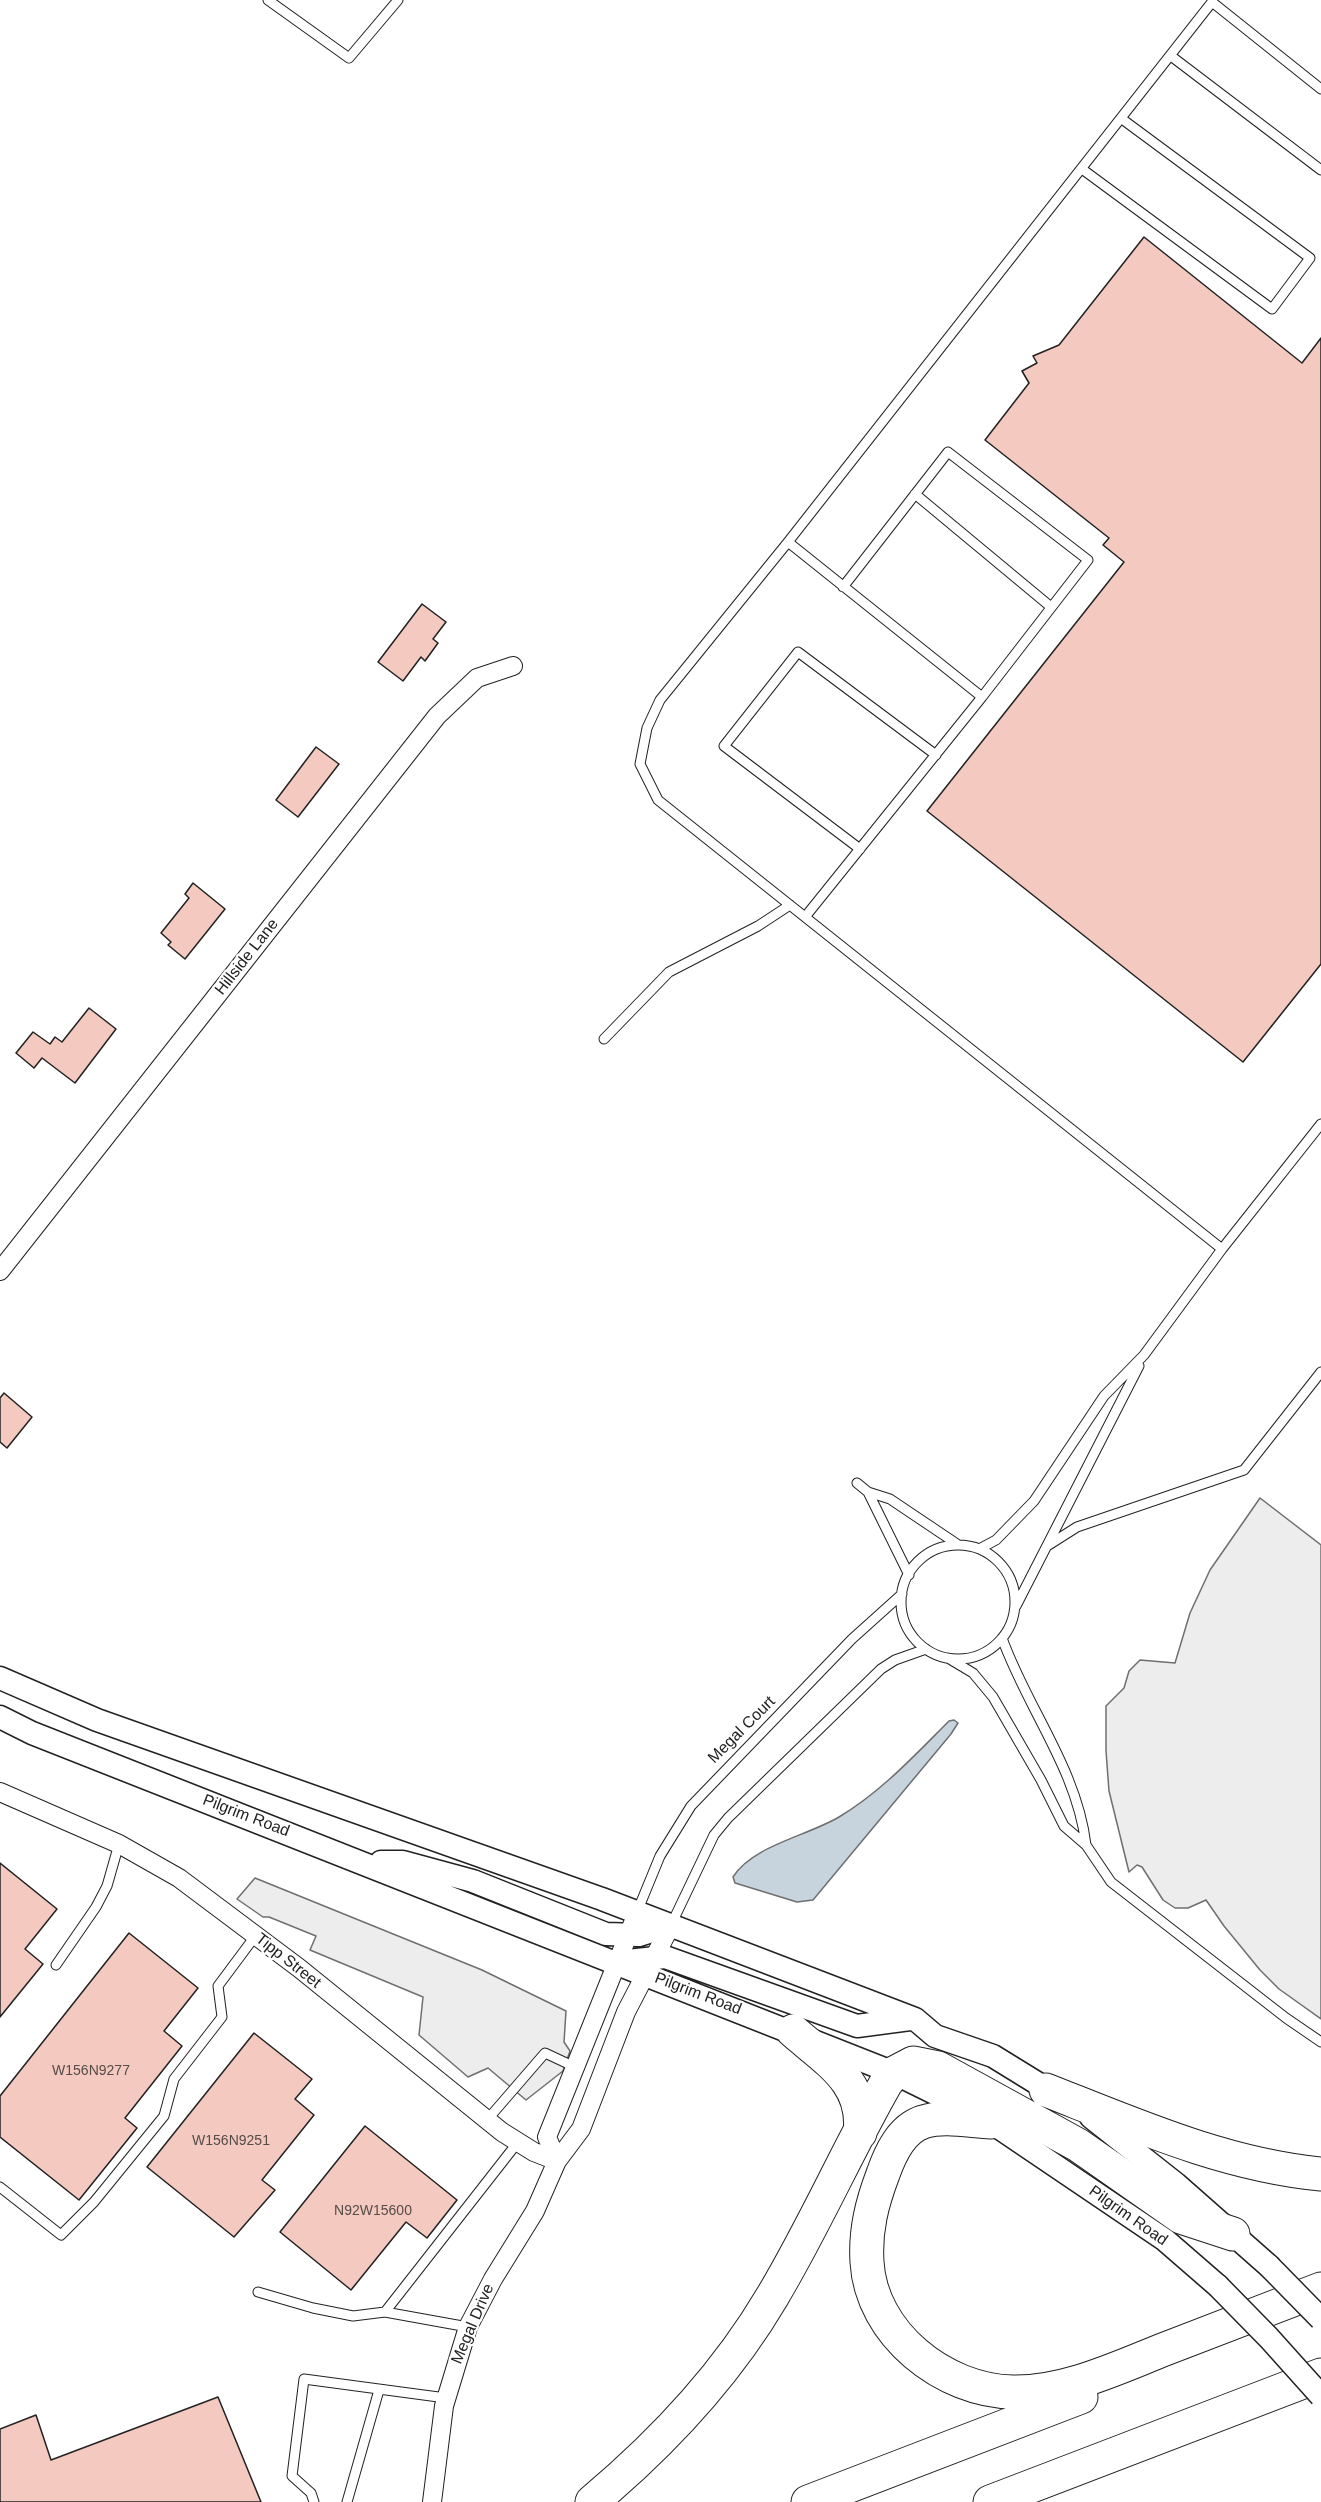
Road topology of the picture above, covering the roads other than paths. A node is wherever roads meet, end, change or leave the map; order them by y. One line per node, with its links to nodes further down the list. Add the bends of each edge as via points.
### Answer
1 (268, 0): 2 (lane, via 349,58)
2 (398, 0)
3 (1171, 56): 4 (lane, via 1212,2); 5 (lane); 7 (lane)
4 (1321, 89)
5 (1122, 119): 6 (lane); 6 (lane, via 1310,258 1272,309)
6 (1082, 168): 9 (lane)
7 (1321, 170)
8 (915, 494): 10 (lane); 11 (lane); 11 (lane, via 948,452 1088,560)
9 (788, 542): 10 (lane); 16 (lane, via 660,700 647,728 640,764 658,800)
10 (843, 586): 13 (lane)
11 (1051, 608): 13 (lane)
12 (513, 666): 21 (street, Hillside Lane, via 477,678 437,716)
13 (982, 697): 14 (lane)
14 (936, 755): 15 (lane); 15 (lane, via 798,651 724,746)
15 (860, 849): 17 (lane)
16 (790, 905): 17 (lane); 18 (lane, via 669,972)
17 (805, 917): 20 (lane)
18 (604, 1039)
19 (1321, 1124): 20 (lane)
20 (1222, 1249): 22 (lane)
21 (0, 1271)
22 (1144, 1355): 27 (lane); 28 (lane, via 1104,1396 1034,1501 996,1540)
23 (1321, 1372): 27 (lane, via 1244,1470 1077,1527)
24 (857, 1483): 25 (lane)
25 (868, 1492): 26 (lane, via 890,1499); 29 (lane)
26 (957, 1544): 28 (lane); 29 (lane, via 934,1549 914,1564)
27 (1047, 1546): 31 (lane)
28 (981, 1548): 31 (lane, via 1000,1562 1013,1582)
29 (909, 1575): 30 (lane)
30 (902, 1594): 33 (lane, via 901,1609 909,1632); 41 (lane, Megal Court, via 852,1639 691,1806 660,1856)
31 (1016, 1606): 32 (lane)
32 (1002, 1638): 34 (lane, via 994,1647 972,1658); 39 (lane, via 1014,1673 1040,1717 1078,1806)
33 (926, 1649): 34 (lane); 42 (lane, via 880,1669 728,1818 714,1835)
34 (948, 1658): 39 (lane, via 973,1673 993,1697 1064,1826)
35 (0, 1678): 41 (street, via 97,1720)
36 (0, 1717): 40 (street, Pilgrim Road)
37 (0, 1792): 38 (street, Tipp Street)
38 (119, 1844): 43 (street, Tipp Street, via 179,1878); 46 (lane, via 107,1886)
39 (1086, 1845): 50 (lane, via 1099,1867 1127,1897)
40 (361, 1862): 44 (street, via 402,1862 473,1881 606,1934); 45 (street, Pilgrim Road)
41 (637, 1912): 42 (street); 44 (street)
42 (671, 1925): 44 (street); 47 (street, Megal Drive); 48 (street)
43 (256, 1935): 54 (street, Tipp Street); 60 (lane, via 218,1986 222,2017 174,2079 164,2116 94,2202 61,2235)
44 (628, 1936): 45 (street)
45 (618, 1962): 47 (street); 51 (street)
46 (56, 1965)
47 (651, 1965): 48 (street, via 699,1969 857,2026); 49 (street, Pilgrim Road); 58 (street, Megal Drive, via 626,2012 581,2129)
48 (915, 2019): 53 (street, via 935,2036 993,2056)
49 (793, 2031): 52 (street, Pilgrim Road); 56 (highway, via 853,2088 860,2106)
50 (1321, 2042)
51 (575, 2067): 54 (lane, via 544,2053); 58 (street, via 547,2137)
52 (894, 2073): 55 (street, Pilgrim Road); 56 (highway); 61 (highway, via 919,2063 950,2073 1078,2145 1181,2217)
53 (1046, 2090): 59 (highway, via 1214,2152); 61 (street, via 1112,2133)
54 (487, 2120): 57 (street, Tipp Street)
55 (991, 2122): 62 (highway, via 938,2120 915,2125 888,2160 870,2209 867,2264 875,2298 901,2339 955,2380 980,2389 1043,2390 1093,2376); 70 (street, Pilgrim Road, bridge, via 1165,2240 1218,2286)
56 (860, 2133): 75 (highway, via 796,2255 750,2332 646,2455)
57 (518, 2142): 58 (street, Tipp Street); 65 (lane)
58 (557, 2161): 67 (street, Megal Drive, via 531,2219 493,2278)
59 (1321, 2174)
60 (0, 2187)
61 (1233, 2234): 66 (street, bridge)
62 (1321, 2289)
63 (258, 2292): 65 (lane, via 353,2316)
64 (1321, 2305): 76 (highway)
65 (385, 2312): 67 (lane)
66 (1321, 2319)
67 (468, 2327): 71 (street, Megal Drive)
68 (1321, 2375): 77 (highway)
69 (379, 2390): 71 (lane); 72 (lane, via 304,2379 292,2476 311,2493); 73 (lane)
70 (1321, 2396): 78 (highway)
71 (446, 2398): 74 (street, Megal Drive)
72 (314, 2502)
73 (347, 2502)
74 (432, 2502)
75 (592, 2502)
76 (808, 2502)
77 (990, 2502)
78 (1041, 2502)

